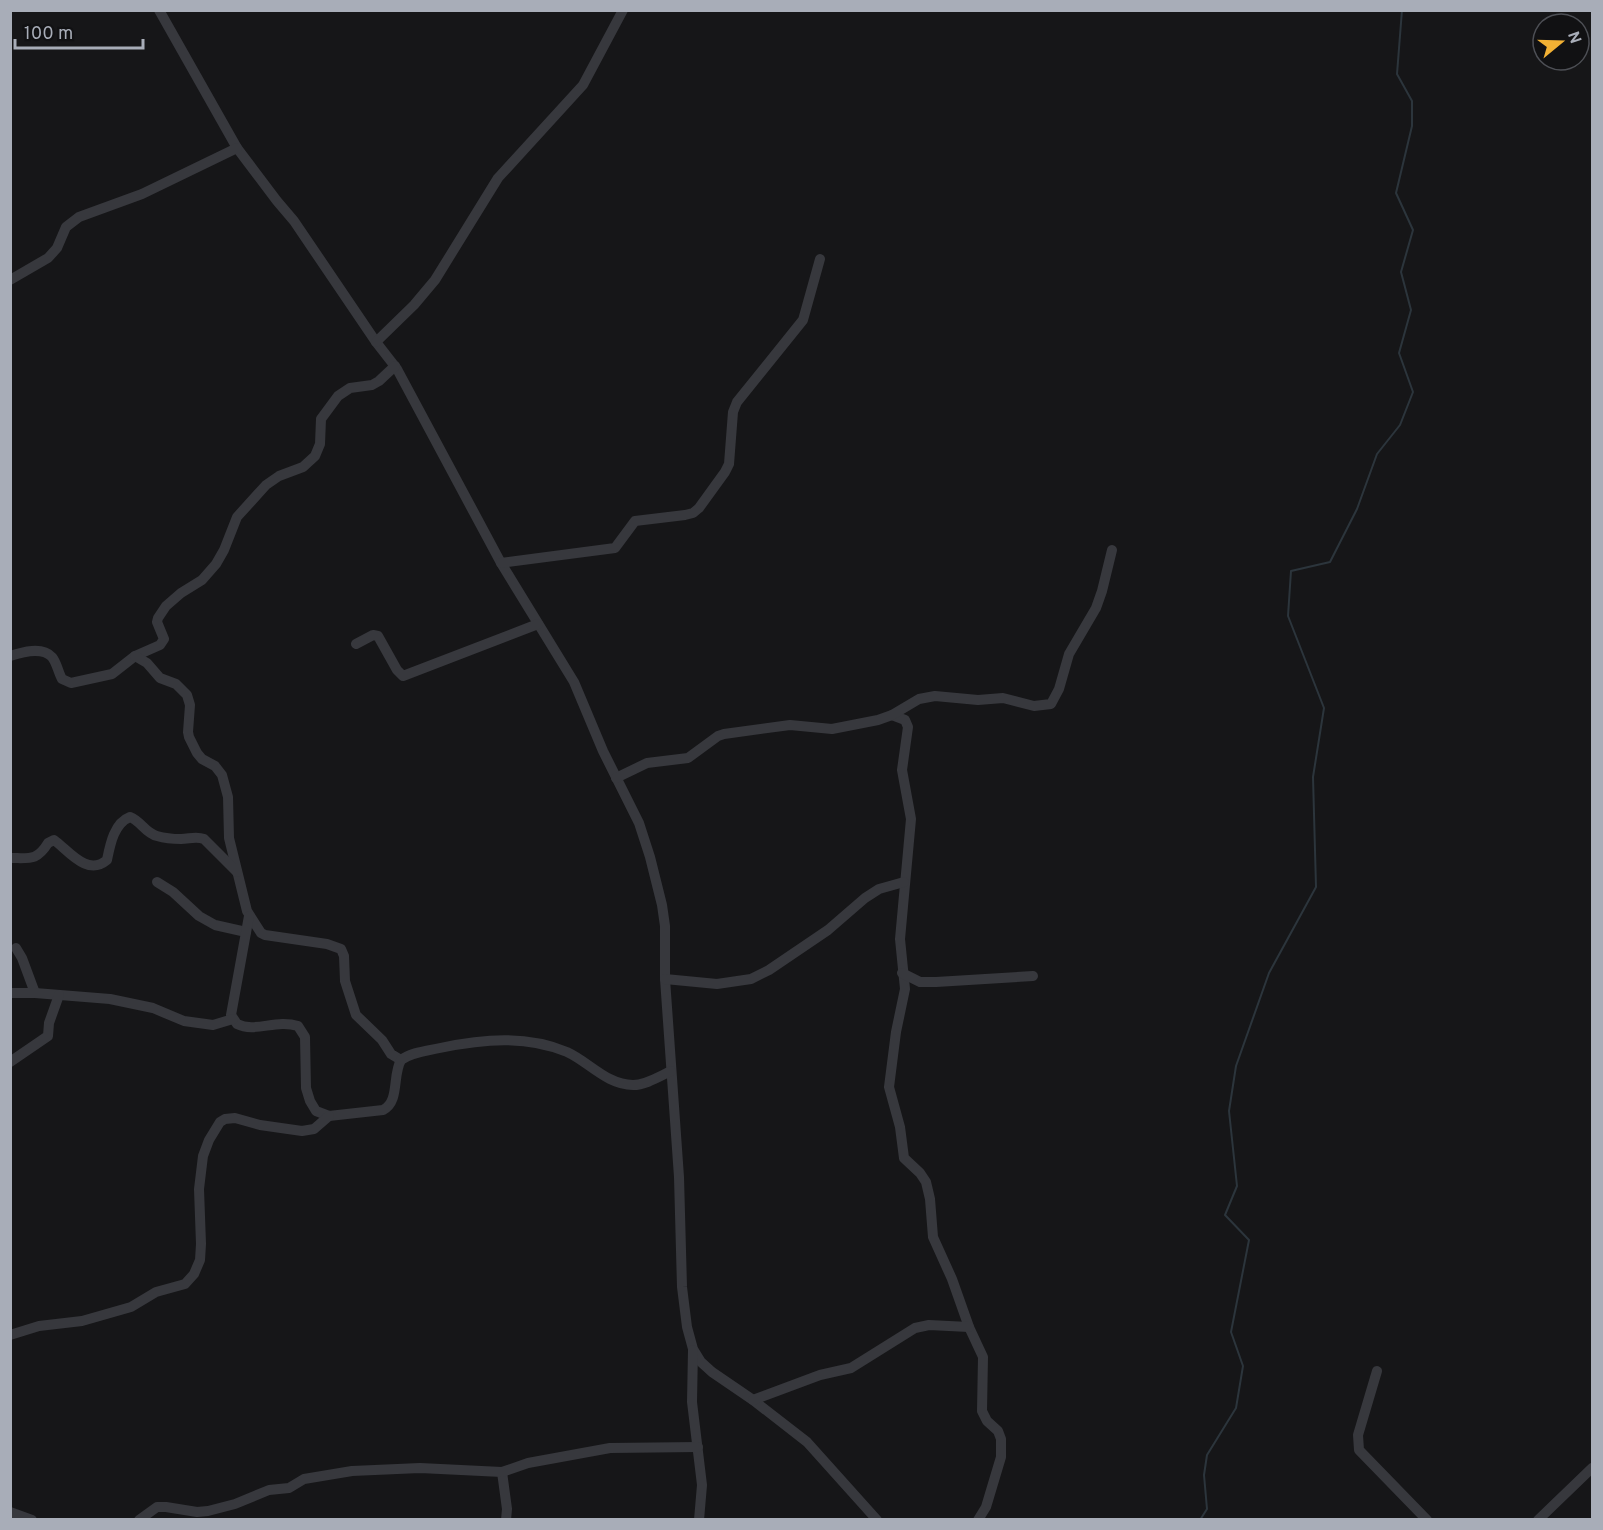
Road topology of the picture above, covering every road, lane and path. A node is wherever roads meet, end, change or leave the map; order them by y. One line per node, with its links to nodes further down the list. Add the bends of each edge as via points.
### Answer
1 (159, 10): 3 (street)
2 (623, 10): 6 (street, via 583,85 498,177 435,280)
3 (237, 148): 5 (street, via 148,191 70,222 48,258); 6 (street, via 294,221)
4 (820, 259): 9 (street, via 803,320 737,402 729,464 699,508 685,515 635,521 615,548)
5 (10, 280)
6 (376, 342): 7 (street)
7 (395, 366): 9 (street); 13 (street, via 372,385 350,388 338,396 321,419 320,444 315,456 303,467 266,485 237,517 216,564 162,612 158,622 163,642)
8 (1112, 550): 14 (street, via 1099,599 1069,654 1051,704 1034,706 1003,698 935,696 919,699)
9 (501, 563): 10 (street)
10 (538, 624): 11 (street, via 404,676 378,636); 15 (street, via 574,682)
11 (356, 644)
12 (10, 656): 13 (street, via 28,651 46,654 53,658 62,679 71,682 111,674)
13 (135, 656): 17 (street, via 187,695 192,744 202,759 215,766 226,785 229,838)
14 (892, 715): 15 (street, via 832,729 790,725 724,734 688,758 647,764); 19 (street, via 905,720 908,727 902,770 911,819)
15 (616, 778): 25 (street, via 644,835 653,866 664,916)
16 (10, 858): 17 (street, via 37,856 54,840 76,860 101,864 107,860 116,831 130,817 157,836 204,839)
17 (237, 872): 20 (street)
18 (157, 882): 21 (street, via 215,925)
19 (904, 882): 23 (street); 25 (street, via 879,889 865,898 828,930 758,976 717,984)
20 (249, 916): 21 (street); 30 (street, via 265,935 341,949 345,981 356,1015)
21 (246, 932): 29 (street)
22 (16, 948): 27 (street)
23 (902, 973): 24 (street, via 920,982); 34 (street, via 904,989 889,1087 904,1158 926,1182 933,1238)
24 (1033, 976)
25 (665, 979): 32 (street)
26 (10, 993): 27 (street)
27 (35, 993): 28 (street)
28 (59, 995): 29 (street, via 110,999 153,1008 184,1021 213,1025); 31 (street, via 48,1036)
29 (233, 1019): 33 (street, via 250,1028 272,1023 298,1026 304,1037 310,1101 316,1111)
30 (400, 1060): 32 (street, via 412,1054 498,1039 566,1052 627,1084 643,1083); 33 (street, via 389,1107 377,1112)
31 (10, 1062)
32 (671, 1071): 36 (street, via 682,1287)
33 (329, 1116): 35 (street, via 315,1129 302,1131 235,1118 220,1122 203,1156 199,1189 200,1260 185,1284 156,1292 131,1307)
34 (969, 1327): 38 (street, via 915,1328 851,1368); 48 (street, via 984,1363 982,1411 1000,1434 1002,1445 986,1507)
35 (10, 1335)
36 (693, 1349): 38 (street, via 712,1372); 39 (street, via 692,1402)
37 (1377, 1371): 49 (street, via 1358,1435 1359,1450)
38 (753, 1400): 47 (street, via 807,1442)
39 (698, 1447): 41 (street, via 610,1448 528,1463); 46 (street, via 702,1485)
40 (1593, 1468): 50 (street)
41 (502, 1472): 44 (street, via 352,1470 304,1479 289,1488 268,1490 208,1511 157,1508); 45 (street)
42 (10, 1512): 43 (street)
43 (32, 1520)
44 (139, 1520)
45 (506, 1520)
46 (699, 1520)
47 (877, 1520)
48 (978, 1520)
49 (1427, 1520)
50 (1538, 1520)

